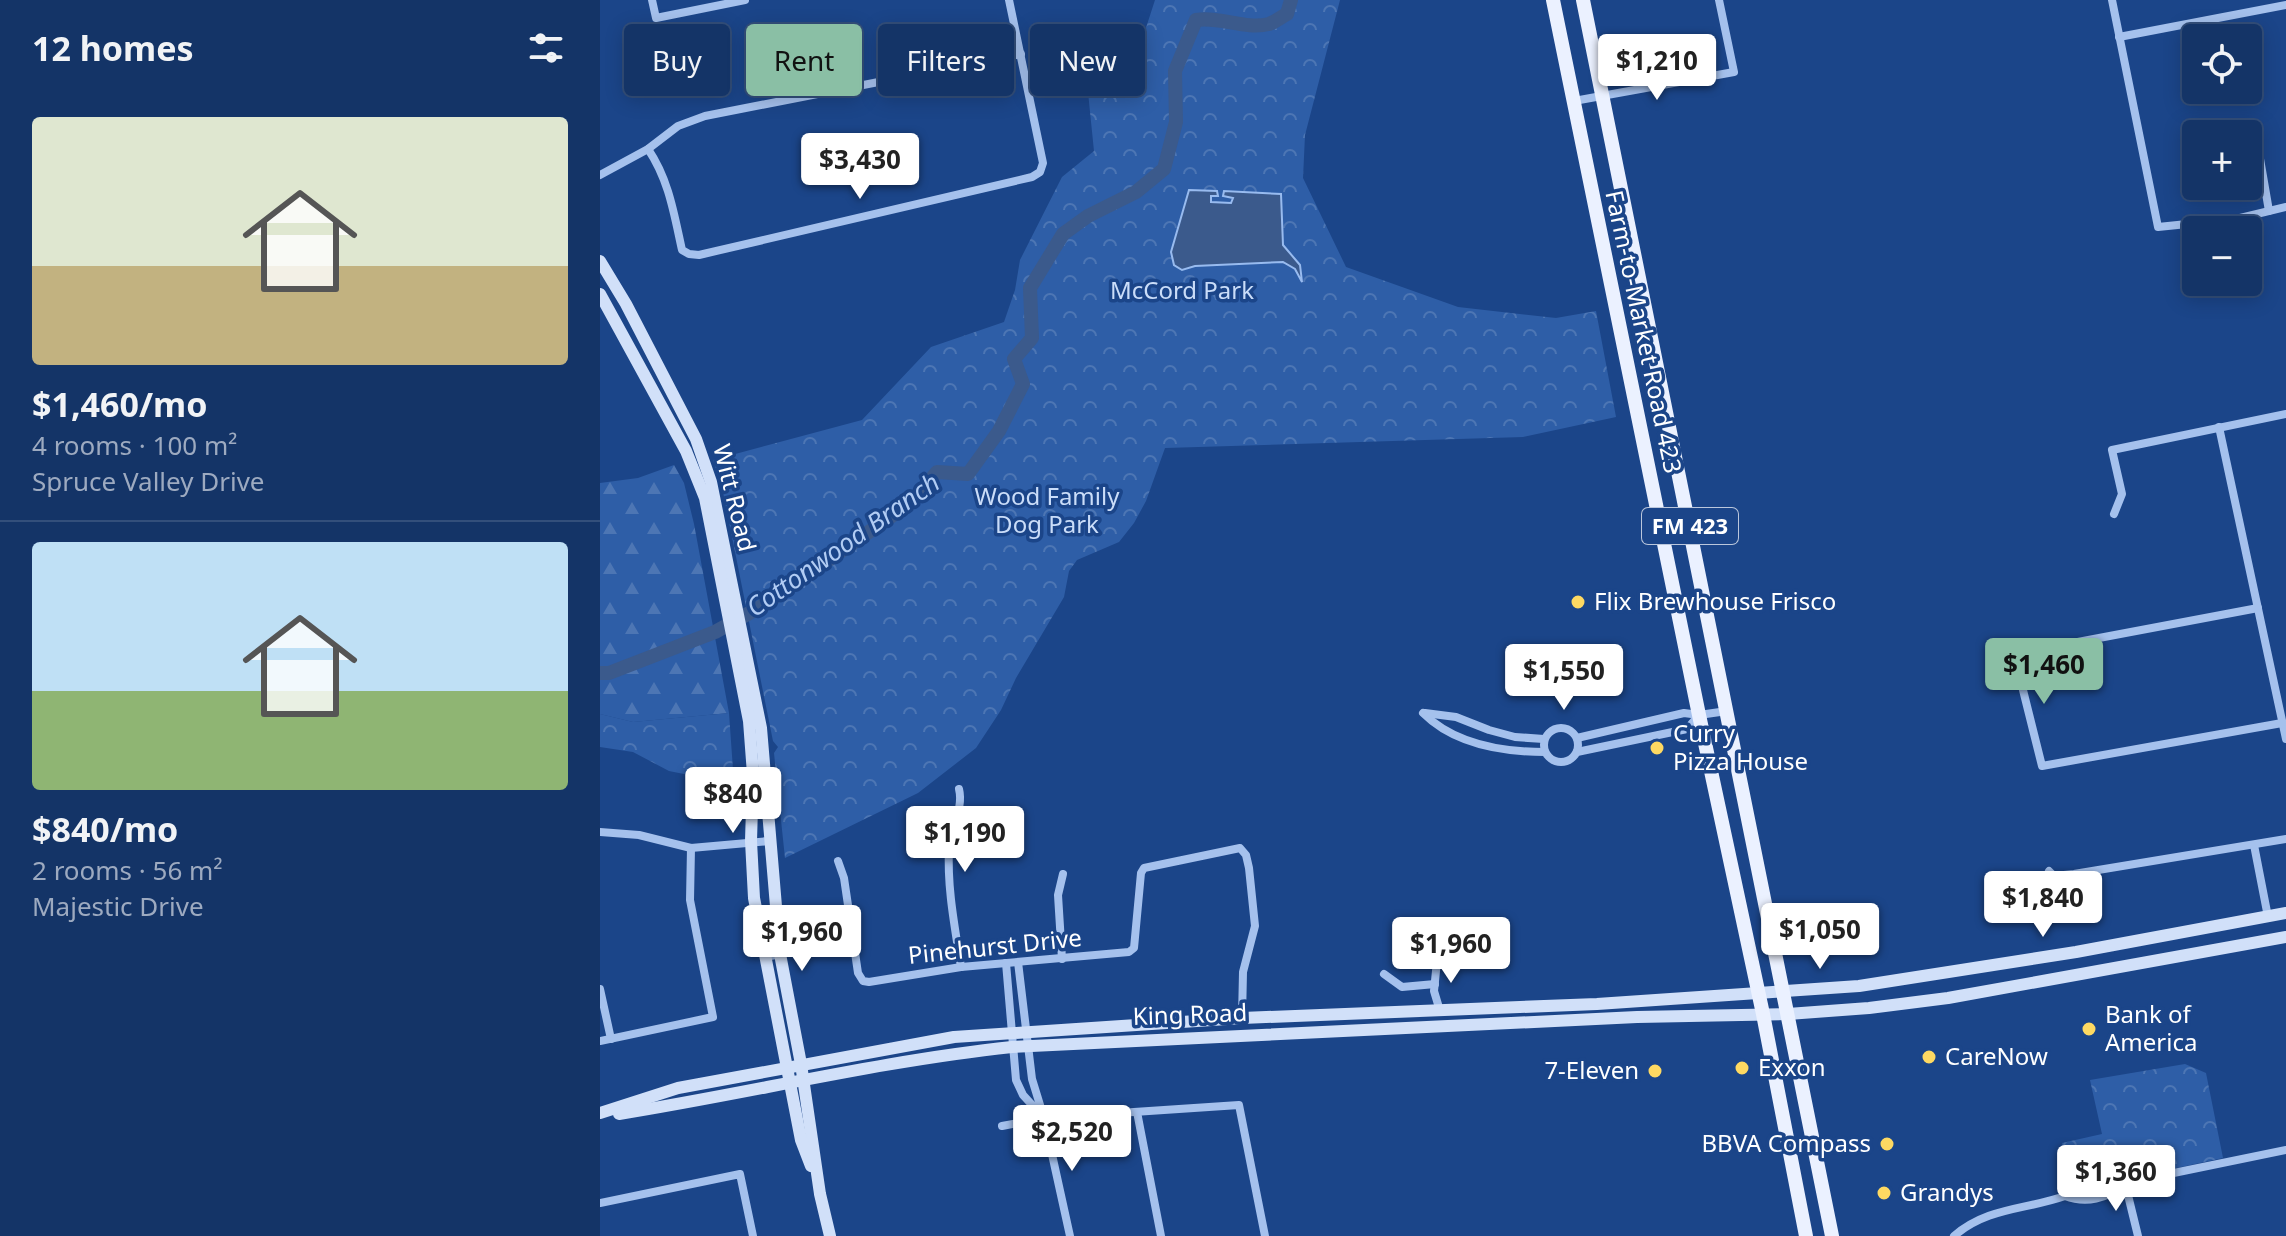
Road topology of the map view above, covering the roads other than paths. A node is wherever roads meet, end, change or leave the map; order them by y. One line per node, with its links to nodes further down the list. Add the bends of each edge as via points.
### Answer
1 (652, 0): 2 (street, via 656,18)
2 (745, 0)
3 (1009, 0): 10 (street)
4 (1553, 0): 12 (main road, Farm-to-Market Road 423 / FM 423)
5 (1583, 0): 11 (main road, Farm-to-Market Road 423 / FM 423)
6 (1719, 0): 11 (street, via 1734,72)
7 (2112, 0): 9 (street)
8 (2286, 5): 9 (street)
9 (2119, 37): 17 (street, via 2158,227)
10 (1021, 54): 13 (street, via 705,116 678,126); 13 (street, via 1043,163 1032,177 699,255 682,250 668,186)
11 (1603, 96): 12 (street); 27 (main road, Farm-to-Market Road 423 / FM 423)
12 (1574, 101): 28 (main road, Farm-to-Market Road 423 / FM 423)
13 (648, 149): 15 (street)
14 (2262, 170): 17 (street)
15 (600, 175)
16 (2286, 207): 17 (street)
17 (2269, 211)
18 (600, 261): 20 (street, Witt Road)
19 (600, 294): 21 (street, Witt Road)
20 (624, 301): 21 (street); 25 (street, Witt Road, via 696,439 711,482)
21 (604, 312): 25 (street, Witt Road, via 694,468)
22 (2286, 414): 23 (street)
23 (2219, 427): 24 (street, via 2112,450 2122,494); 26 (street)
24 (2114, 514)
25 (723, 560): 31 (street, Witt Road)
26 (2258, 608): 29 (street); 29 (street, via 2014,654 2042,766)
27 (1727, 711): 28 (street); 60 (main road, Farm-to-Market Road 423 / FM 423)
28 (1699, 715): 30 (street, via 1684,713); 35 (street, via 1687,729); 61 (main road, Farm-to-Market Road 423 / FM 423)
29 (2282, 723): 33 (street)
30 (1577, 738): 32 (street, via 1563,728); 35 (street)
31 (757, 739): 39 (street, Witt Road); 40 (street, Witt Road)
32 (1544, 739): 34 (street); 34 (street, via 1515,737 1456,717 1423,713 1437,727 1468,739 1509,752)
33 (2286, 739)
34 (1545, 752): 35 (street, via 1559,762)
35 (1577, 752)
36 (959, 789): 56 (street, via 949,871)
37 (600, 832): 42 (street)
38 (2286, 839): 41 (street)
39 (751, 841): 40 (street); 42 (street); 51 (street, Witt Road)
40 (769, 841): 50 (street, Witt Road)
41 (2254, 845): 44 (street, via 2074,874 2054,876); 47 (street)
42 (691, 848): 72 (street, via 690,900 713,1017)
43 (838, 861): 49 (street)
44 (2049, 871)
45 (1063, 874): 52 (street, via 1058,895)
46 (2286, 913): 47 (street, King Road)
47 (2270, 916): 48 (street); 60 (street, King Road, via 2061,955)
48 (2282, 938): 65 (street, King Road, via 1948,998)
49 (851, 941): 50 (street); 56 (street, Pinehurst Drive, via 863,981)
50 (780, 954): 51 (street); 76 (street, Witt Road)
51 (765, 957): 77 (street, Witt Road)
52 (1062, 959): 54 (street, Pinehurst Drive); 67 (street, Pinehurst Drive, via 1134,948 1144,868 1240,848 1249,868 1255,926 1243,972)
53 (1437, 961): 58 (street)
54 (1018, 962): 55 (street, Pinehurst Drive); 69 (street)
55 (1006, 963): 56 (street, Pinehurst Drive); 70 (street)
56 (961, 967)
57 (1384, 974): 58 (street, via 1402,987)
58 (1435, 984): 63 (street)
59 (600, 989): 72 (street)
60 (1784, 992): 61 (street, King Road); 65 (main road, Farm-to-Market Road 423 / FM 423)
61 (1759, 994): 62 (street, King Road); 64 (main road, Farm-to-Market Road 423 / FM 423)
62 (1636, 1000): 63 (street, King Road); 66 (street)
63 (1440, 1011): 67 (street, King Road); 68 (street)
64 (1763, 1014): 65 (street, King Road); 66 (street, King Road); 92 (main road, Farm-to-Market Road 423 / FM 423)
65 (1788, 1014): 93 (main road, Farm-to-Market Road 423 / FM 423)
66 (1637, 1017): 68 (street, King Road)
67 (1242, 1018): 69 (street, King Road); 71 (street)
68 (1441, 1027): 71 (street, King Road)
69 (1026, 1031): 70 (street, King Road); 74 (street)
70 (1011, 1032): 75 (street); 76 (street, King Road)
71 (1243, 1035): 74 (street, King Road)
72 (611, 1039): 73 (street)
73 (600, 1041)
74 (1028, 1046): 75 (street, King Road); 81 (street)
75 (1012, 1047): 78 (street, King Road); 81 (street, via 1016,1080)
76 (801, 1064): 77 (street, King Road); 78 (street, Witt Road)
77 (787, 1067): 78 (street, Witt Road); 80 (street, King Road, via 678,1088)
78 (796, 1081): 80 (street, King Road); 88 (street, Witt Road)
79 (1137, 1112): 81 (street); 90 (street); 91 (street, via 1239,1105)
80 (600, 1115)
81 (1044, 1118): 82 (street); 89 (street)
82 (1002, 1126)
83 (2286, 1150): 84 (street)
84 (2125, 1183): 85 (street, via 2083,1186); 85 (street, via 2115,1192 2081,1202); 95 (street)
85 (2065, 1196): 94 (street, via 1991,1215)
86 (600, 1203): 87 (street, via 740,1174)
87 (753, 1236)
88 (830, 1236)
89 (1070, 1236)
90 (1161, 1236)
91 (1265, 1236)
92 (1806, 1236)
93 (1832, 1236)
94 (1954, 1236)
95 (2138, 1236)

